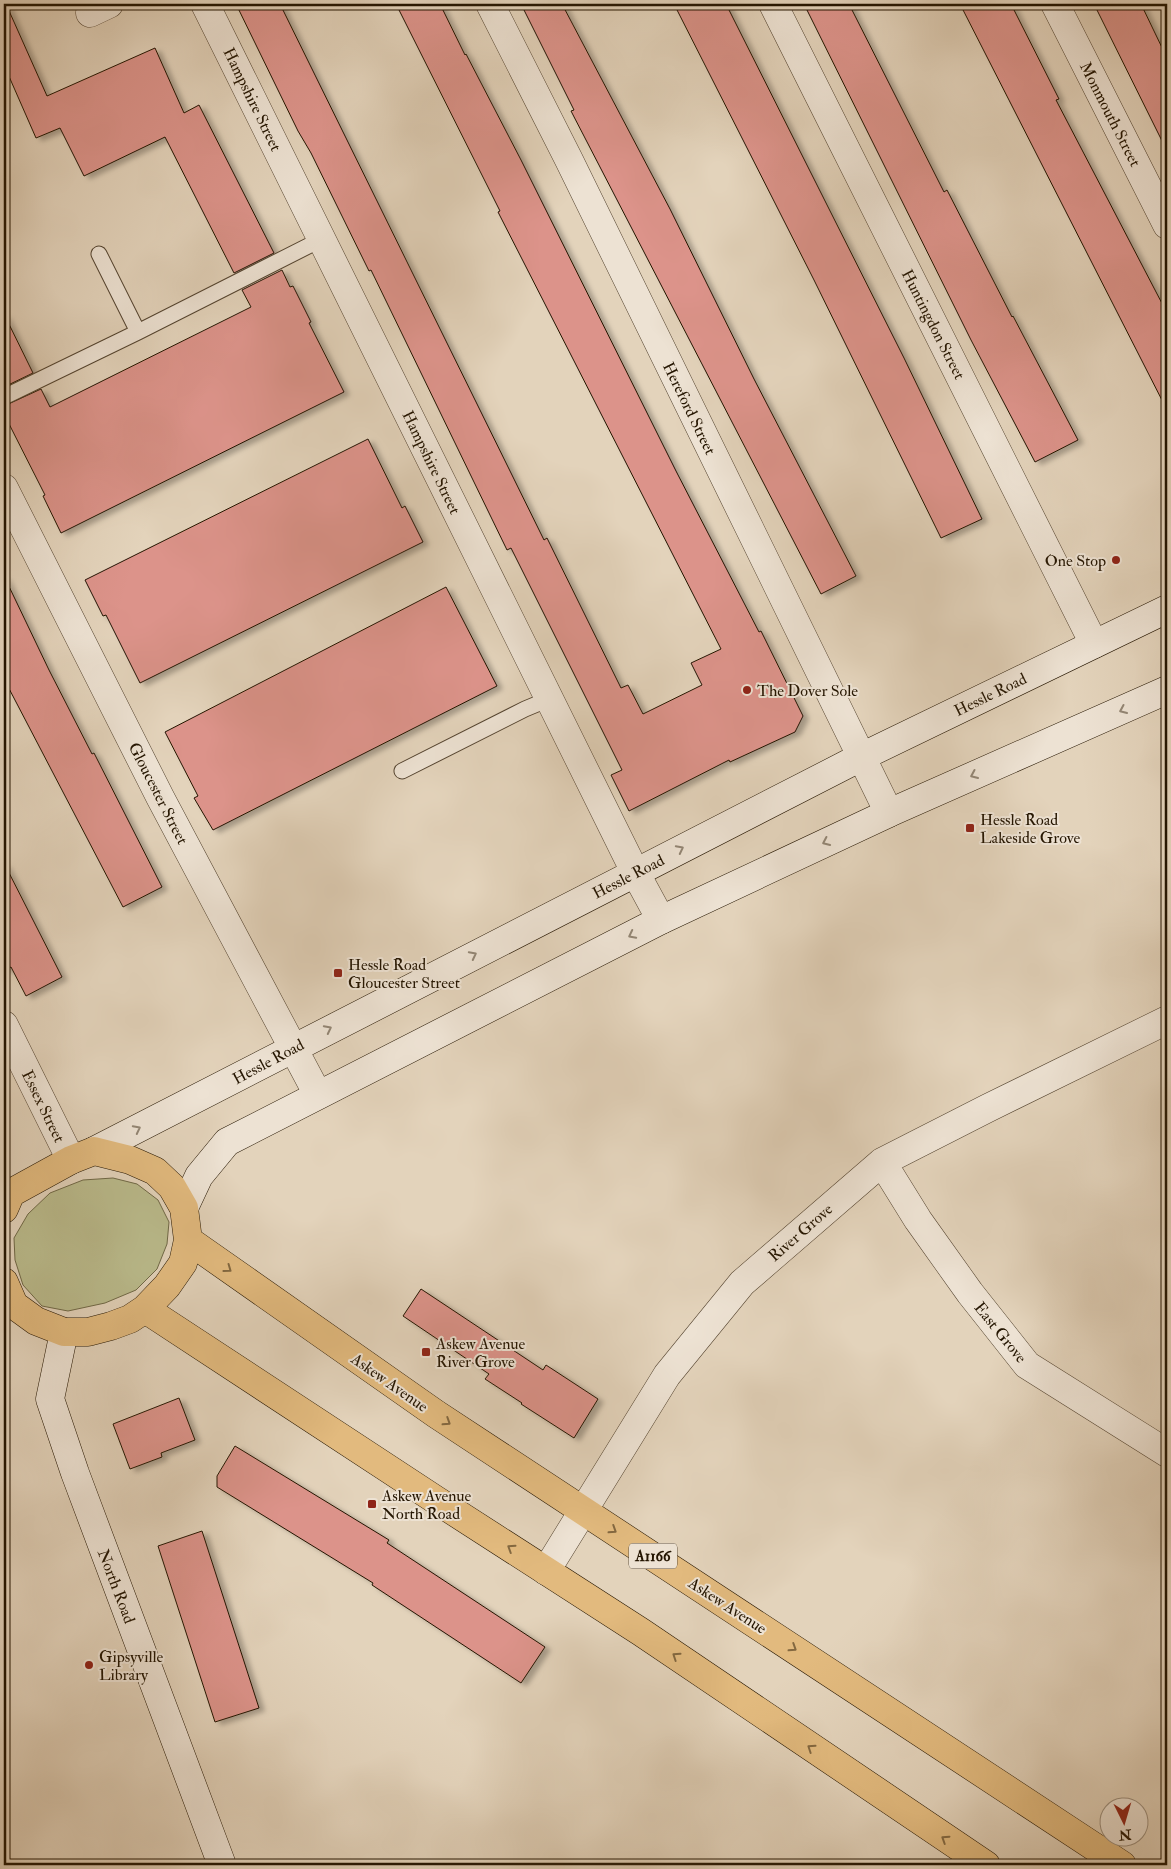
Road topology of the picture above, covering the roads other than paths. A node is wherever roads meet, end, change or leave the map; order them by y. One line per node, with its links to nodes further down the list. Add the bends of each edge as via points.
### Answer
1 (205, 4): 6 (street, Hampshire Street)
2 (490, 4): 15 (street, Hereford Street)
3 (773, 4): 12 (street, Huntingdon Street)
4 (1055, 4): 5 (street, Monmouth Street)
5 (1167, 225)
6 (322, 239): 8 (lane); 14 (street, Hampshire Street)
7 (99, 254): 8 (lane)
8 (138, 332): 9 (lane)
9 (4, 397)
10 (4, 488): 22 (street, Gloucester Street, via 160,797)
11 (1167, 609): 12 (street, Hessle Road)
12 (1094, 644): 15 (street, Hessle Road)
13 (1167, 690): 17 (street, one-way to 17)
14 (549, 699): 16 (lane); 18 (street, Hampshire Street)
15 (861, 757): 17 (street, Hereford Street); 18 (street, Hessle Road, one-way to 15)
16 (402, 771)
17 (889, 813): 19 (street, one-way to 19)
18 (635, 872): 19 (street, Hampshire Street); 22 (street, Hessle Road, one-way to 18)
19 (661, 920): 23 (street, one-way to 23)
20 (1167, 1020): 25 (street, River Grove)
21 (4, 1025): 24 (street, Essex Street)
22 (293, 1048): 23 (street, Gloucester Street); 24 (street, Hessle Road, one-way to 22)
23 (318, 1095): 27 (street, via 226,1142 199,1176)
24 (82, 1156): 26 (main road); 27 (main road, via 130,1160 155,1171 172,1187)
25 (882, 1162): 32 (street, East Grove, via 970,1293 1027,1365); 33 (street, River Grove, via 742,1283 667,1375)
26 (6, 1199)
27 (184, 1208): 28 (main road)
28 (188, 1240): 30 (main road, via 183,1263); 33 (main road, Askew Avenue / A1166, one-way to 33, via 436,1414)
29 (7, 1297): 31 (main road, via 36,1321)
30 (145, 1309): 31 (main road, via 111,1326 88,1332); 34 (main road, one-way to 30)
31 (64, 1332): 35 (street, North Road, via 50,1399)
32 (1167, 1453)
33 (583, 1511): 34 (street, River Grove); 37 (main road, Askew Avenue / A1166, one-way to 37)
34 (546, 1571): 36 (main road, one-way to 34)
35 (222, 1865)
36 (986, 1865)
37 (1122, 1865)

